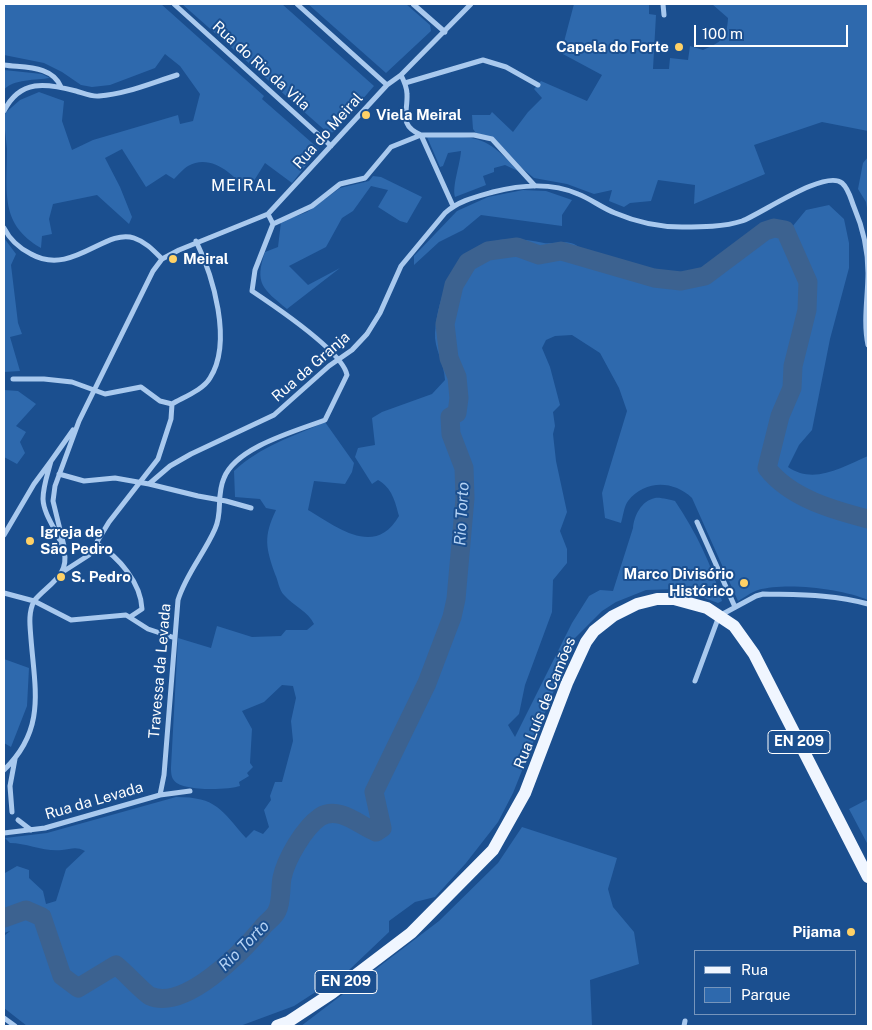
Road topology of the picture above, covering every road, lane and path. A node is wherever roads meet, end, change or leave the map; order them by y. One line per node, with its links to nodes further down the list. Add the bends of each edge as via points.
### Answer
1 (174, 4): 17 (street, Rua do Rio da Vila)
2 (297, 4): 12 (street)
3 (413, 4): 7 (street)
4 (471, 4): 7 (street, Rua do Meiral)
5 (663, 4): 6 (street)
6 (664, 15)
7 (445, 32): 10 (street, Rua do Meiral)
8 (4, 65): 14 (street, via 46,70 58,79)
9 (177, 75): 14 (street, via 117,94 96,97)
10 (401, 75): 11 (street); 12 (street, Rua do Meiral)
11 (404, 83): 13 (street, via 483,60 506,67); 16 (street, via 407,93 405,120 413,132)
12 (386, 85): 17 (street, Rua do Meiral)
13 (538, 85)
14 (61, 87): 15 (street, via 37,84 27,88 16,94)
15 (4, 111)
16 (420, 135): 18 (street, via 474,134 492,140); 19 (street); 21 (street, via 391,147 365,178 340,184 312,206)
17 (331, 146): 20 (street, Rua do Meiral)
18 (535, 186): 19 (street, Rua da Granja, via 485,194); 25 (street, Rua da Granja, via 578,193 614,213 633,219 681,227 742,221 804,188 841,182 866,242)
19 (453, 206): 26 (street, Rua da Granja, via 428,231 401,266 367,334)
20 (268, 214): 21 (street); 23 (street, Rua do Meiral)
21 (273, 224): 26 (street, via 255,270 252,291 278,308)
22 (4, 228): 24 (street, via 20,248 34,256 52,260 69,259 117,239 133,238)
23 (196, 241): 24 (street, Rua do Meiral); 29 (street, via 216,289 219,350 210,379)
24 (162, 259): 28 (street, Rua do Meiral)
25 (868, 345)
26 (339, 360): 34 (street, Rua da Granja, via 274,415 191,454); 35 (street, Travessa da Levada, via 347,375 324,420 257,447 240,458 224,476)
27 (13, 379): 28 (street, via 44,379)
28 (95, 388): 29 (street, via 105,394 141,387 160,401); 30 (street, Rua do Meiral)
29 (172, 404): 33 (street, via 171,419 158,459)
30 (79, 421): 31 (street, Rua do Meiral); 32 (street, Rua do Meiral)
31 (51, 461): 38 (street, Rua do Meiral); 40 (street, via 43,500 49,521)
32 (59, 474): 33 (street, via 84,481 114,478); 40 (street, Rua do Meiral, via 53,500)
33 (140, 482): 34 (street); 39 (street, via 109,522)
34 (149, 484): 35 (street)
35 (218, 499): 36 (street); 48 (street, Travessa da Levada, via 218,524 180,592)
36 (251, 508)
37 (697, 522): 45 (street)
38 (4, 535)
39 (97, 544): 41 (street, via 88,555); 47 (street, via 119,560 138,593 142,609)
40 (64, 546): 41 (street, Rua do Meiral)
41 (61, 573): 43 (street)
42 (4, 592): 43 (street)
43 (34, 601): 47 (street, via 71,620); 50 (street, via 30,620 36,709)
44 (868, 604): 45 (street, via 836,596 763,594)
45 (735, 607): 46 (street)
46 (719, 616): 49 (street); 58 (main road, Rua Luís de Camões / EN 209, via 734,626 747,642); 61 (main road, Rua Luís de Camões / EN 209, via 688,601 657,599 637,604 613,616 594,631 567,683 525,792 493,850 411,933 332,993)
47 (130, 617): 48 (street, via 148,629)
48 (175, 638): 53 (street, Travessa da Levada)
49 (695, 681)
50 (15, 758): 51 (street); 54 (street, via 10,786)
51 (4, 770)
52 (190, 791): 53 (street, Rua da Levada)
53 (160, 795): 56 (street, Rua da Levada)
54 (12, 812)
55 (18, 820): 56 (street)
56 (31, 830): 57 (street, Rua da Levada)
57 (4, 833)
58 (868, 877)
59 (4, 1018): 60 (street)
60 (15, 1026)
61 (277, 1026)

